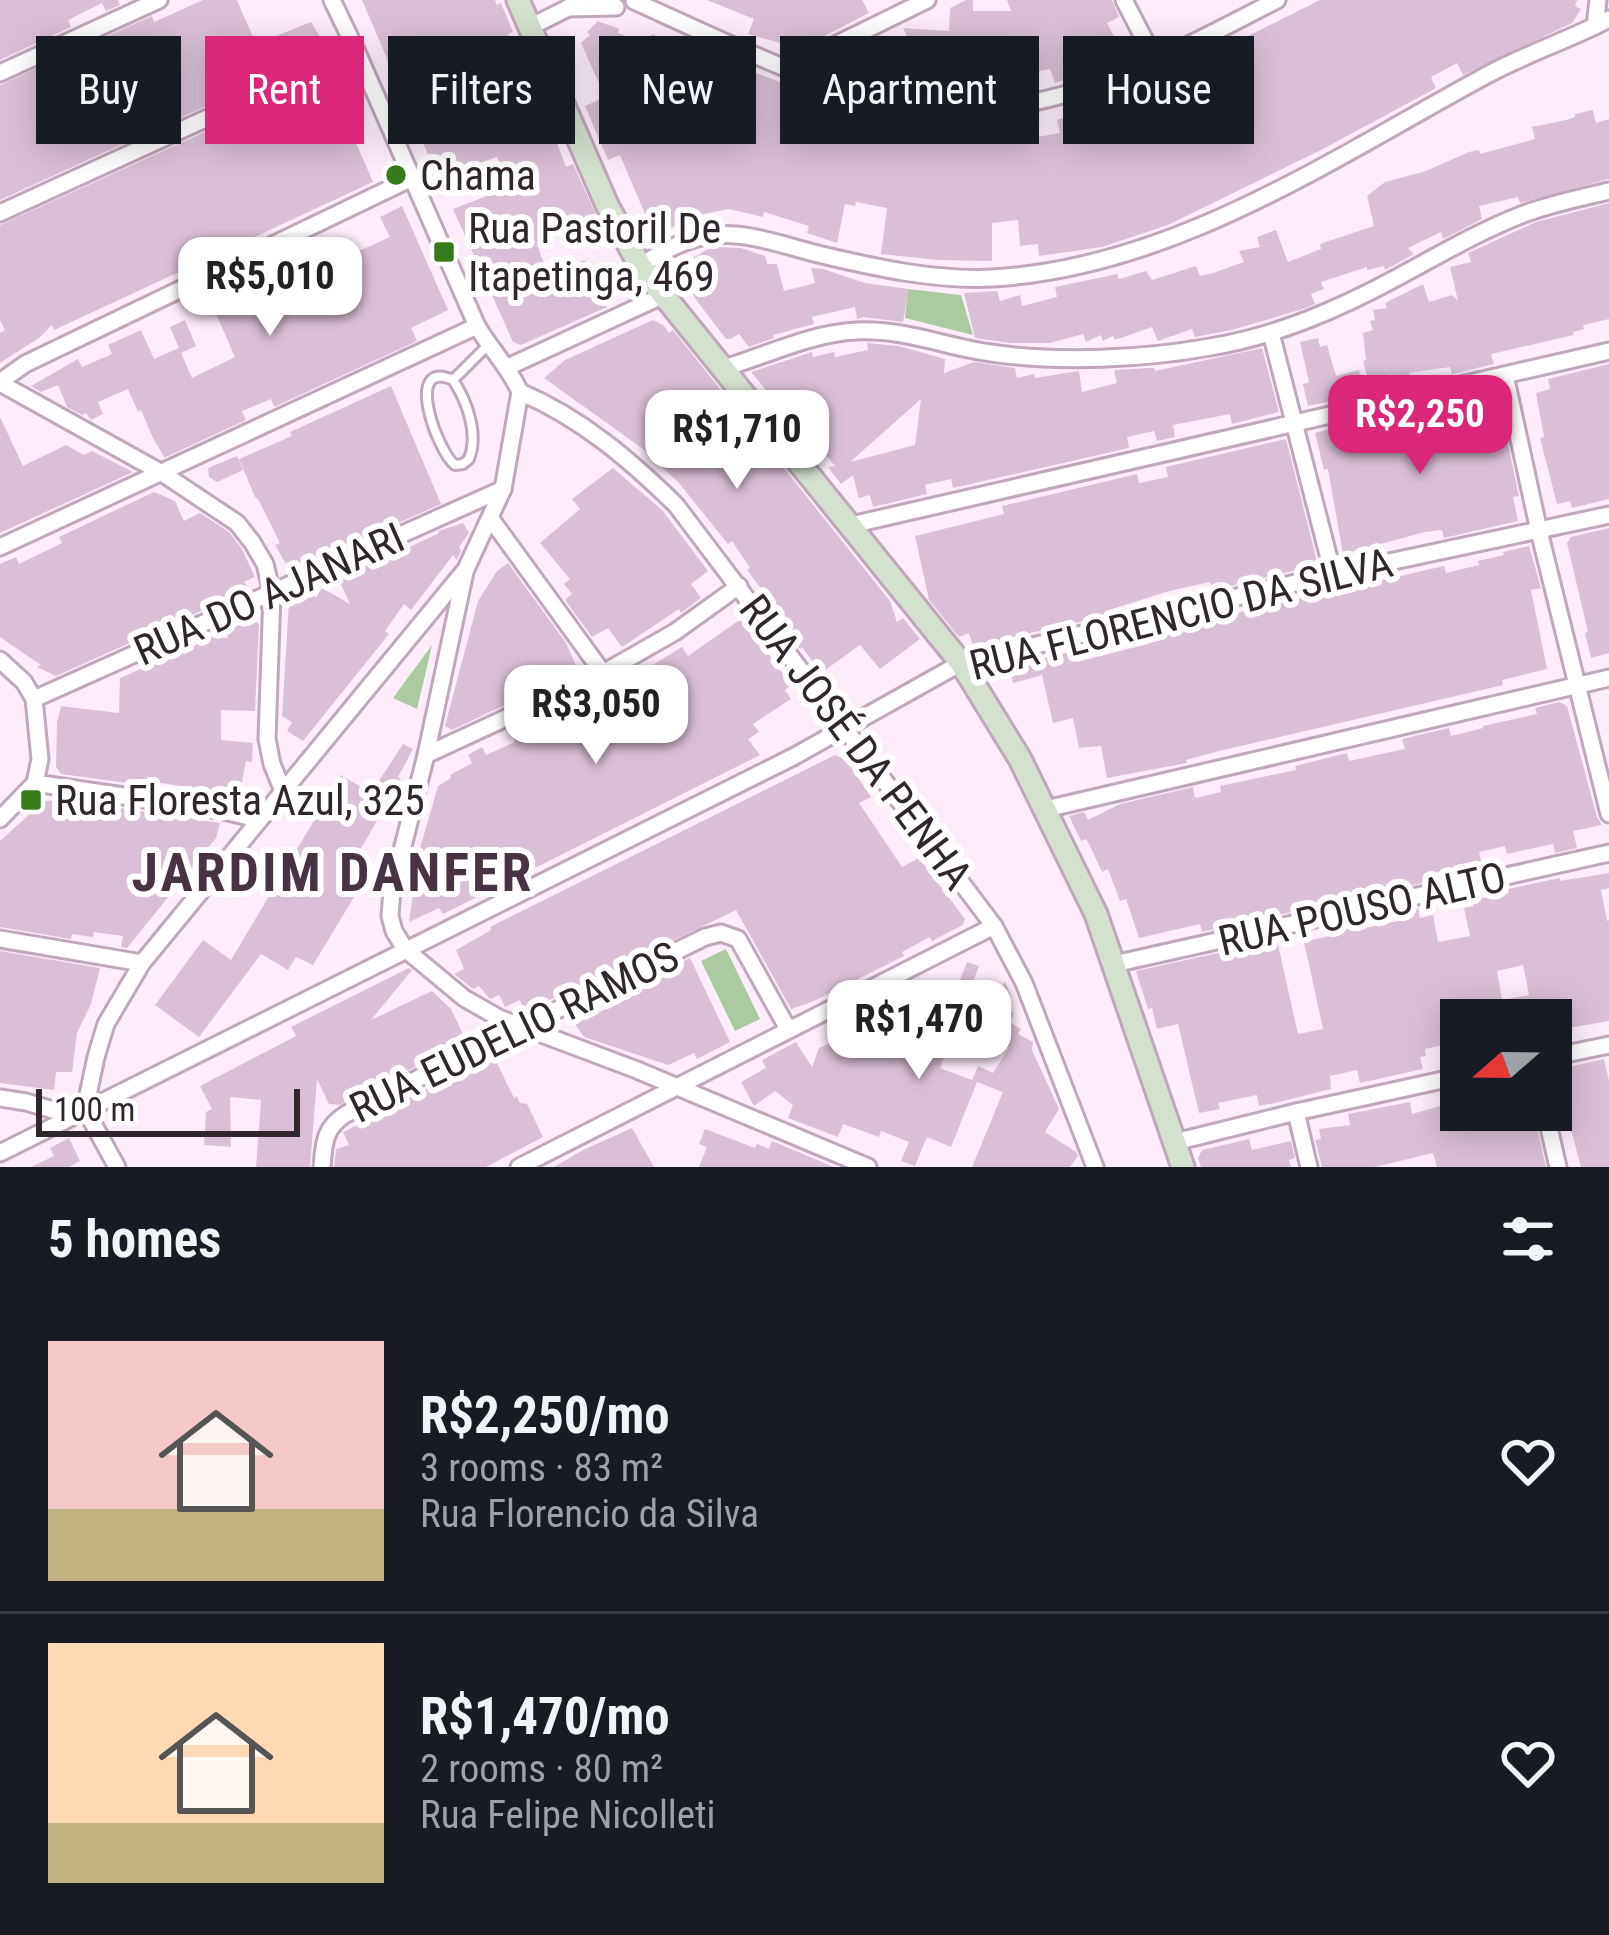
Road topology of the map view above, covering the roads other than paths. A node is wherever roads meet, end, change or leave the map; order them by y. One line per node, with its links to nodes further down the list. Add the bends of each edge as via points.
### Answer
1 (159, 0): 19 (street)
2 (332, 0): 13 (street)
3 (518, 0): 12 (main road)
4 (634, 0): 9 (street); 17 (street)
5 (927, 0): 14 (street)
6 (1124, 0): 15 (street)
7 (1277, 0): 16 (street)
8 (1598, 0): 11 (street)
9 (610, 3): 10 (street)
10 (572, 4): 12 (street)
11 (1602, 22): 24 (street, via 1211,223 1090,264 950,277 732,235 692,239)
12 (530, 27): 24 (main road)
13 (349, 36)
14 (853, 36)
15 (1143, 36)
16 (1207, 36)
17 (780, 66)
18 (364, 68): 21 (street)
19 (0, 73)
20 (205, 119): 23 (street)
21 (412, 178): 26 (street); 34 (street)
22 (1609, 190): 27 (street, via 1517,216)
23 (0, 213)
24 (640, 266): 25 (main road)
25 (664, 295): 30 (street); 31 (main road)
26 (477, 326): 28 (street); 37 (street)
27 (1271, 333): 31 (street, via 1154,355 1090,357 994,354 851,331); 36 (street)
28 (488, 345): 30 (street); 33 (lane)
29 (1609, 351): 32 (street)
30 (508, 367): 35 (street)
31 (724, 368): 41 (main road)
32 (1505, 375): 36 (street); 42 (street)
33 (453, 380): 33 (lane, via 430,381 426,397 443,453 455,465 470,459 474,436)
34 (0, 382): 37 (street)
35 (520, 392): 38 (street); 46 (street, RUA JOSÉ DA PENHA, via 572,417 634,464)
36 (1295, 423): 41 (street); 45 (street)
37 (162, 473): 43 (street); 47 (street, via 237,524 265,564)
38 (503, 489): 40 (street); 47 (street, RUA DO AJANARI)
39 (1609, 514): 42 (street, RUA FLORENCIO DA SILVA)
40 (491, 519): 44 (street); 50 (street)
41 (850, 525): 49 (main road)
42 (1539, 531): 45 (street, RUA FLORENCIO DA SILVA); 52 (street)
43 (0, 547)
44 (466, 569): 55 (street); 57 (street)
45 (1333, 574): 49 (street, RUA FLORENCIO DA SILVA)
46 (740, 586): 50 (street); 54 (street, RUA JOSÉ DA PENHA)
47 (272, 593): 53 (street, RUA DO AJANARI); 57 (street, via 267,739)
48 (0, 660): 53 (street)
49 (961, 663): 54 (street, RUA FLORENCIO DA SILVA); 58 (main road)
50 (603, 674): 55 (street)
51 (1609, 679): 52 (street)
52 (1578, 686): 58 (street); 59 (street)
53 (34, 699): 56 (street)
54 (845, 730): 63 (street, RUA JOSÉ DA PENHA); 65 (street, RUA FLORENCIO DA SILVA)
55 (426, 755): 65 (street, via 392,890 390,916)
56 (35, 783): 60 (street); 61 (street)
57 (283, 791): 61 (street)
58 (1046, 809): 67 (main road)
59 (1609, 814)
60 (0, 818)
61 (258, 819): 66 (street)
62 (1609, 853): 67 (street, RUA POUSO ALTO)
63 (994, 926): 69 (street); 84 (street, RUA JOSÉ DA PENHA)
64 (0, 939): 66 (street)
65 (405, 949): 68 (street, via 464,998); 75 (street, RUA FLORENCIO DA SILVA)
66 (142, 963): 75 (street, via 106,1024)
67 (1114, 964): 78 (main road)
68 (520, 1028): 69 (street, RUA EUDELIO RAMOS, via 721,933 738,939); 73 (street); 81 (street, RUA EUDELIO RAMOS, via 336,1120 324,1138)
69 (788, 1029): 73 (street)
70 (1609, 1045): 71 (street)
71 (1572, 1053)
72 (1440, 1081): 76 (street)
73 (674, 1086): 82 (street); 83 (street)
74 (0, 1098): 75 (street)
75 (79, 1112): 79 (street, RUA FLORENCIO DA SILVA); 80 (street)
76 (1296, 1112): 78 (street); 86 (street)
77 (1550, 1131): 87 (street)
78 (1174, 1142): 85 (main road)
79 (0, 1154)
80 (117, 1167)
81 (322, 1167)
82 (519, 1167)
83 (868, 1167)
84 (1095, 1167)
85 (1183, 1167)
86 (1310, 1167)
87 (1558, 1167)

